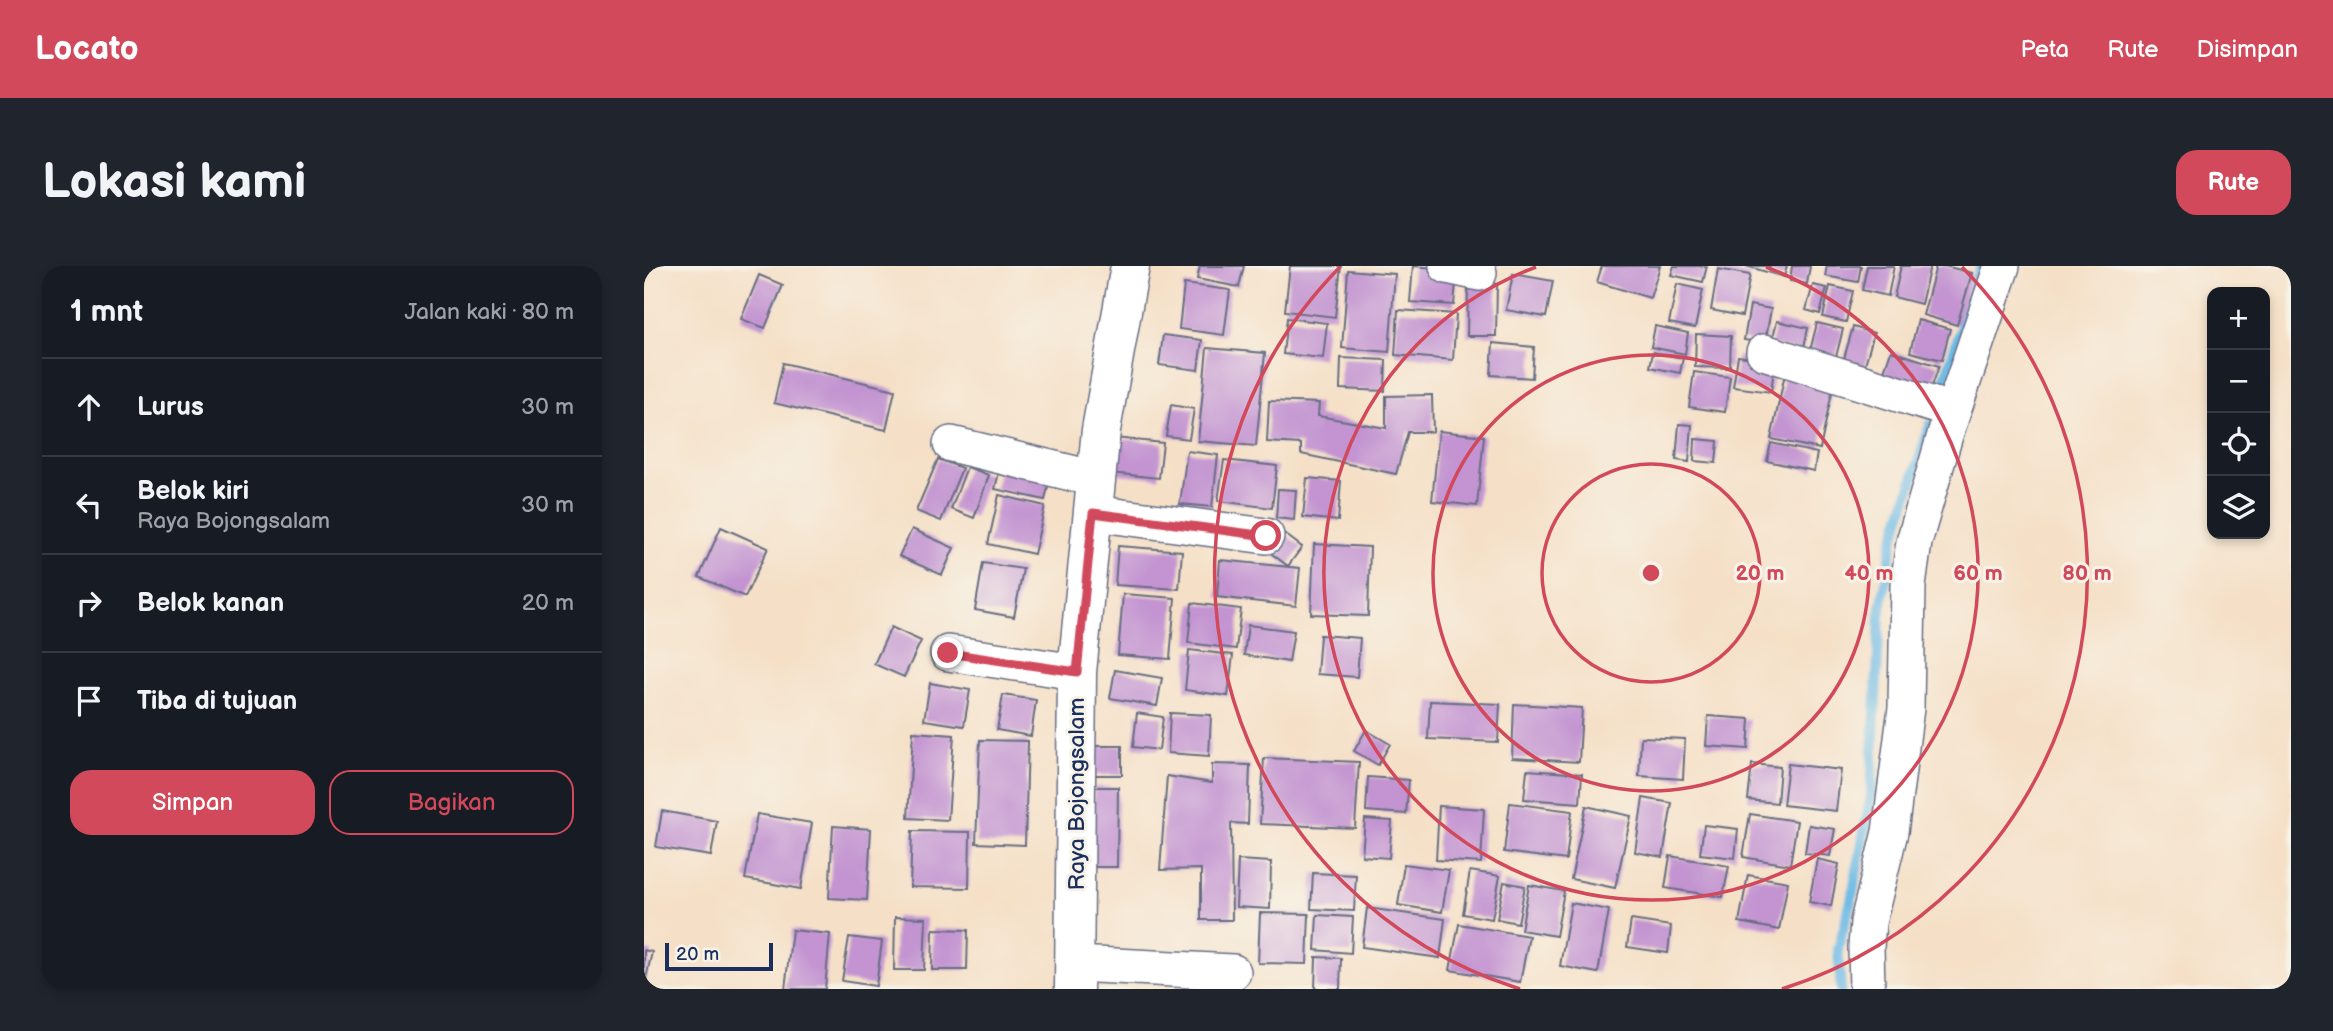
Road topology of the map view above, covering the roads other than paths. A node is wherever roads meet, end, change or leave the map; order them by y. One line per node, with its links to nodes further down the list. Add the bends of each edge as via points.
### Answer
1 (1130, 266): 6 (main road, Raya Bojongsalam, via 1101,430)
2 (2002, 266): 4 (street)
3 (1764, 352): 4 (street)
4 (1940, 407): 12 (street, via 1910,565 1906,708 1890,832 1868,922)
5 (951, 444): 6 (street)
6 (1095, 496): 7 (street); 9 (main road, Raya Bojongsalam)
7 (1266, 536)
8 (948, 653): 9 (street)
9 (1077, 672): 11 (main road, Raya Bojongsalam)
10 (1233, 972): 11 (street)
11 (1075, 977)
12 (1867, 989)

